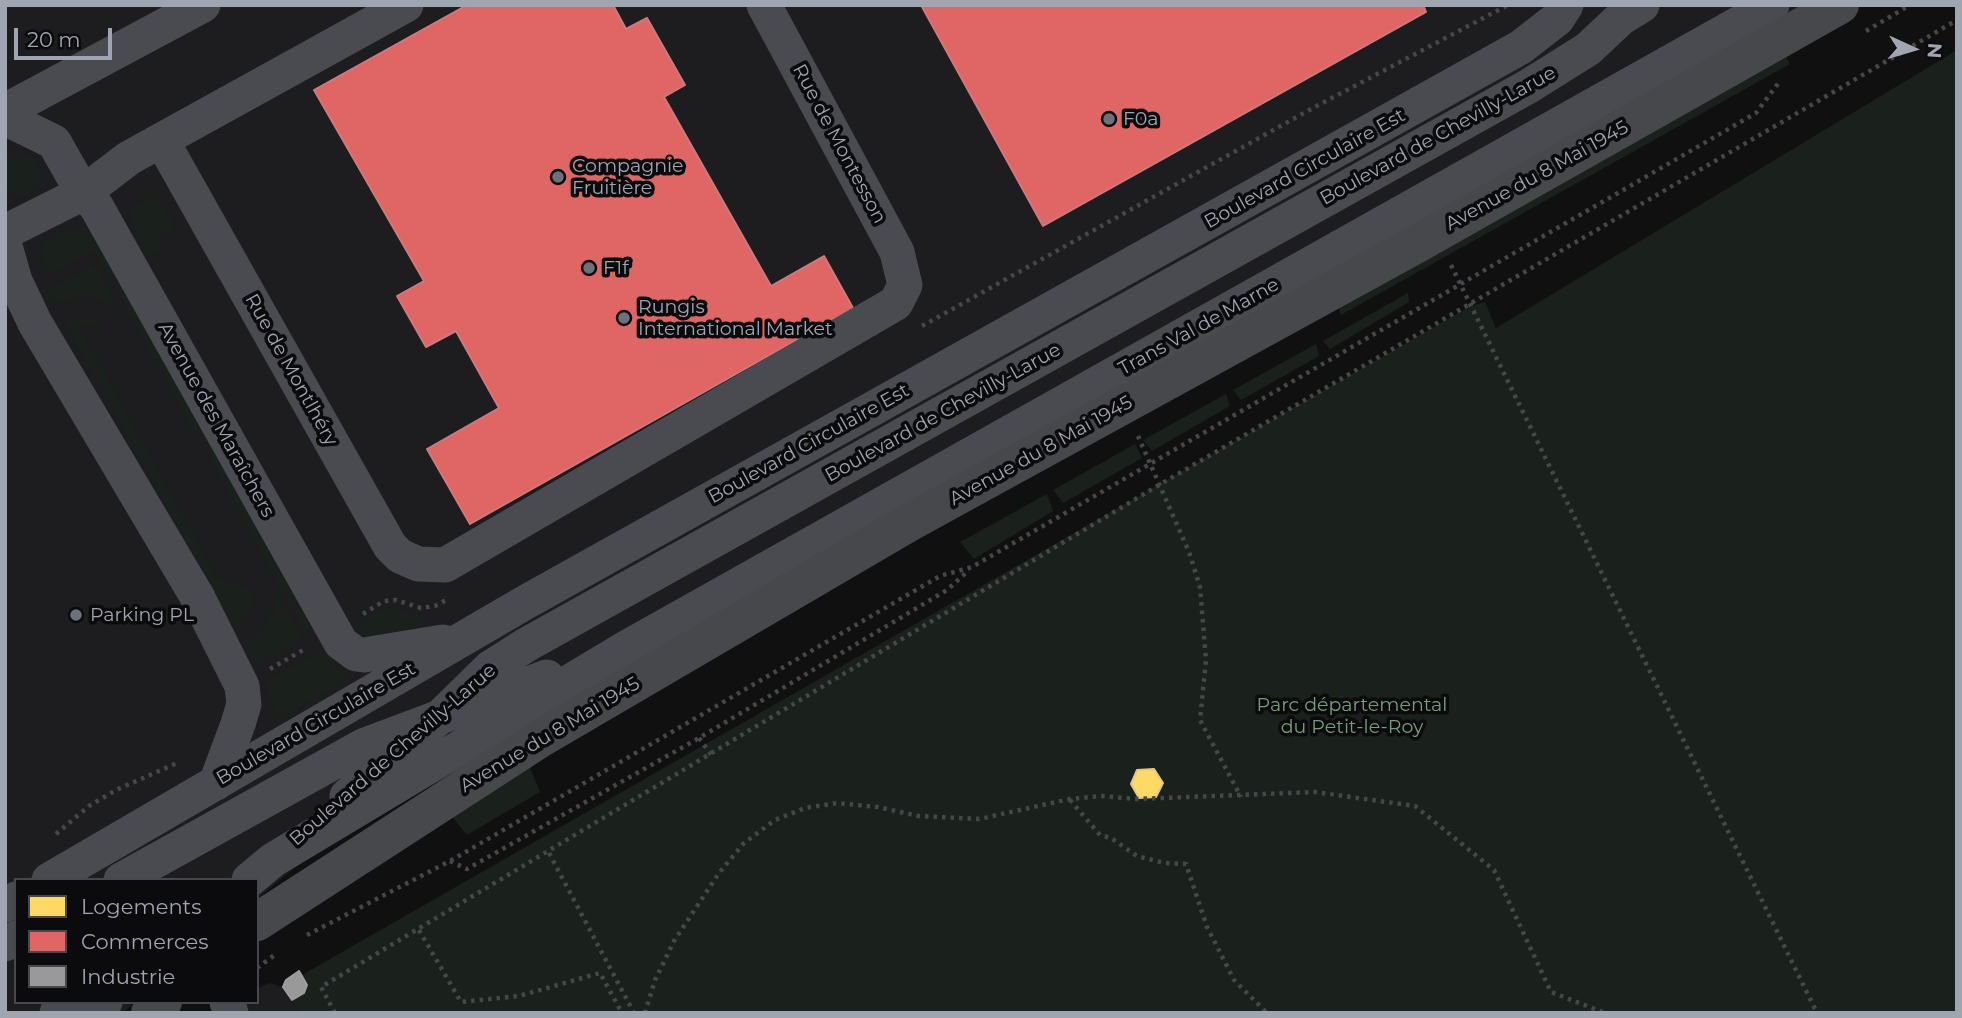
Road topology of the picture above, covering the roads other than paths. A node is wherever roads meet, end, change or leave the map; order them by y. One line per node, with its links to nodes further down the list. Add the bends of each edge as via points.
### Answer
1 (203, 5): 8 (street)
2 (406, 5): 10 (street)
3 (764, 5): 14 (street, Rue de Montesson, via 897,252 905,285 896,303)
4 (1566, 5): 15 (street, Boulevard Circulaire Est, via 1557,19 1521,47)
5 (1642, 5): 17 (street, Boulevard de Chevilly-Larue, via 1588,49 1529,86 526,645 491,668)
6 (1772, 5): 16 (street, Trans Val de Marne)
7 (1851, 19): 22 (main road, Avenue du 8 Mai 1945, via 1415,245 910,522 541,738)
8 (5, 111)
9 (5, 118): 11 (street, Avenue des Maraîchers, via 54,142)
10 (162, 141): 11 (street, via 129,158); 14 (street, Rue de Montlhéry, via 390,546 418,564)
11 (83, 193): 12 (street); 15 (street, Avenue des Maraîchers, via 103,217 341,643 364,655)
12 (5, 232)
13 (5, 246): 18 (street, via 35,323 198,597 242,685 244,704)
14 (445, 565)
15 (457, 641): 18 (street, Boulevard Circulaire Est)
16 (626, 648): 17 (street); 19 (street)
17 (439, 718): 19 (street, Boulevard de Chevilly-Larue); 21 (street, via 363,746)
18 (216, 783): 20 (street, Boulevard Circulaire Est)
19 (261, 870)
20 (52, 878)
21 (125, 878)
22 (259, 921)

